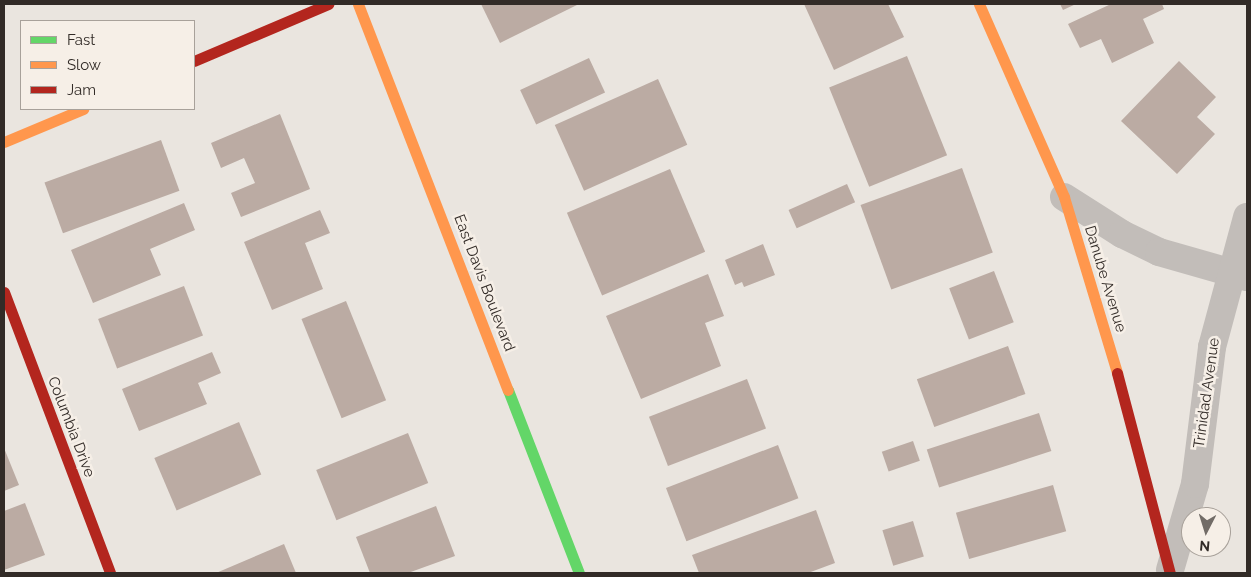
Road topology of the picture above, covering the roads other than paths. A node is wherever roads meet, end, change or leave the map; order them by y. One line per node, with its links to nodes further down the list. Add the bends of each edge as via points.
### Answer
1 (328, 4): 4 (street)
2 (358, 4): 13 (street, East Davis Boulevard)
3 (980, 4): 7 (street, Danube Avenue)
4 (195, 62)
5 (80, 110): 6 (street)
6 (4, 142)
7 (1064, 197): 9 (street, via 1122,234 1159,252); 11 (street, Danube Avenue, via 1133,427)
8 (1247, 217): 9 (street, Trinidad Avenue)
9 (1239, 275): 11 (street, Trinidad Avenue, via 1212,346 1195,484)
10 (4, 292): 12 (street, Columbia Drive)
11 (1170, 572)
12 (110, 573)
13 (579, 573)

